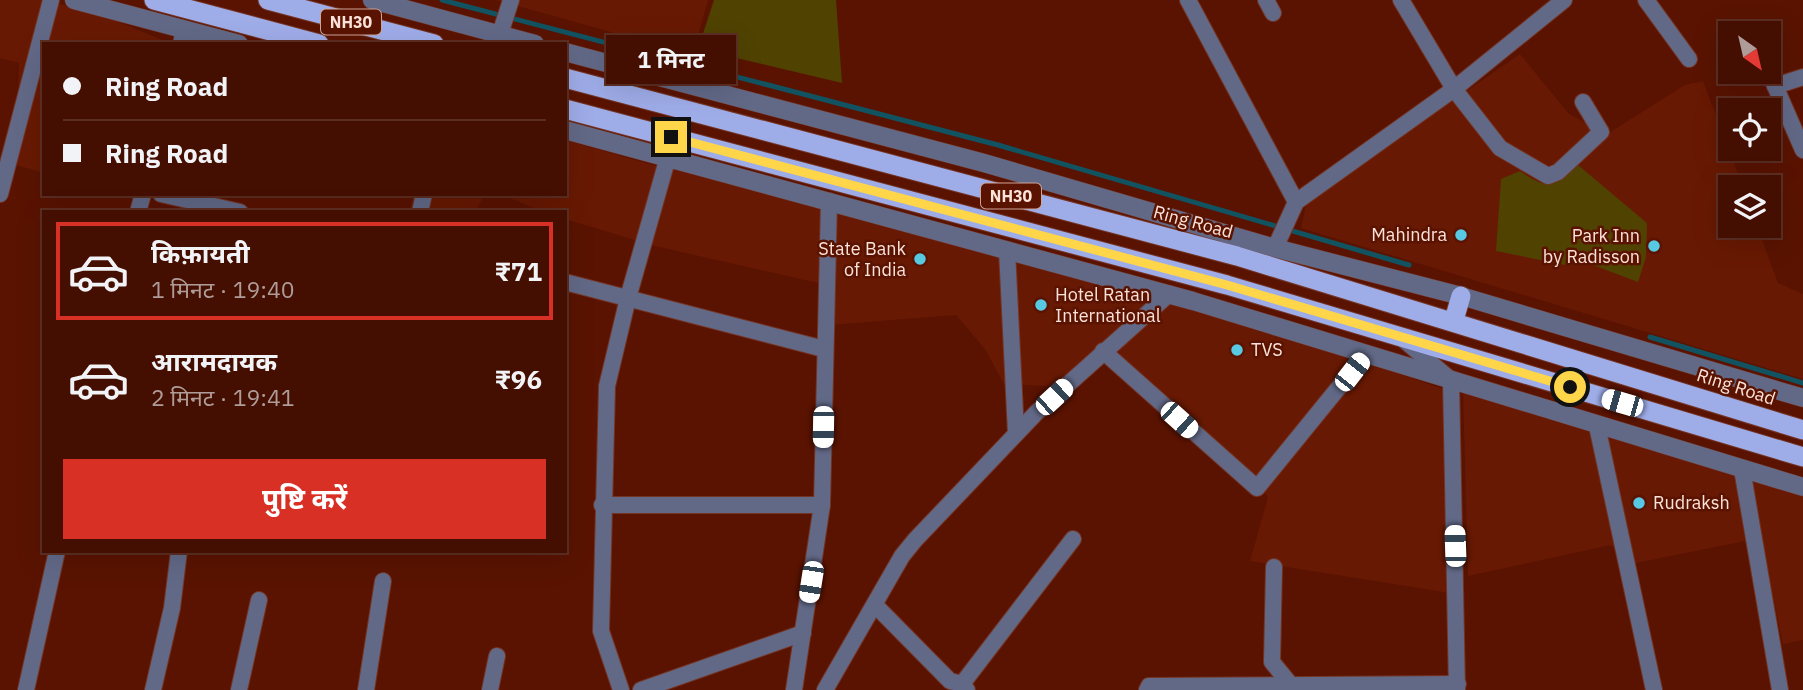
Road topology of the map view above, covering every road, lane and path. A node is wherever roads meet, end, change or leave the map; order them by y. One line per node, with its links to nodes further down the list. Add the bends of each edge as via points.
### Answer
1 (51, 0): 30 (street)
2 (74, 0): 13 (street)
3 (154, 0): 15 (highway, NH30)
4 (268, 0): 11 (highway, NH30)
5 (372, 0): 12 (street)
6 (1188, 0): 33 (street)
7 (1401, 0): 24 (street)
8 (1564, 0): 24 (street)
9 (1646, 0): 19 (street)
10 (510, 3): 12 (street)
11 (318, 6): 16 (highway, NH30)
12 (501, 30): 17 (street)
13 (182, 36): 14 (street)
14 (225, 42)
15 (312, 42)
16 (428, 42)
17 (530, 42)
18 (567, 53): 35 (street)
19 (1689, 59)
20 (1803, 77): 21 (street)
21 (1782, 78)
22 (567, 79): 41 (highway, Ring Road / NH30, via 1237,256)
23 (1774, 84): 28 (street)
24 (1454, 89): 25 (street, via 1500,148 1548,176 1601,132); 33 (street)
25 (1583, 102)
26 (567, 110): 42 (highway, NH30, via 1227,285)
27 (567, 131): 29 (street)
28 (1803, 150)
29 (668, 157): 32 (street); 40 (street)
30 (0, 194)
31 (170, 196): 34 (street)
32 (829, 201): 36 (street); 43 (street)
33 (1296, 202): 35 (street)
34 (231, 210)
35 (1277, 241): 39 (street)
36 (1007, 250): 38 (street); 50 (street)
37 (567, 283): 40 (street)
38 (1169, 294): 44 (street); 45 (street)
39 (1461, 296): 41 (highway); 47 (street)
40 (628, 298): 43 (street); 54 (street, via 607,386)
41 (1454, 320): 49 (highway, Ring Road / NH30)
42 (1400, 337): 46 (street); 51 (highway, NH30)
43 (824, 349): 55 (street)
44 (1103, 351): 45 (street, via 1257,488); 50 (street)
45 (1366, 354): 46 (street)
46 (1451, 380): 48 (street); 66 (street)
47 (1803, 398)
48 (1597, 426): 52 (street); 79 (street)
49 (1803, 430)
50 (1016, 433): 62 (street, via 915,540)
51 (1803, 457)
52 (1742, 469): 53 (street); 80 (street)
53 (1803, 487)
54 (602, 505): 55 (street); 74 (street, via 601,631)
55 (822, 505): 63 (street)
56 (1073, 539): 65 (street)
57 (57, 553): 69 (street)
58 (179, 553): 70 (street, via 172,608)
59 (1274, 567): 67 (street, via 1272,662)
60 (383, 582): 72 (street)
61 (259, 600): 71 (street)
62 (875, 605): 65 (street, via 950,681); 77 (street)
63 (803, 633): 75 (street); 76 (street)
64 (497, 656): 73 (street)
65 (965, 687)
66 (1457, 687): 67 (street)
67 (1295, 688): 68 (street)
68 (1172, 689): 78 (street, via 1149,686)
69 (26, 690)
70 (153, 690)
71 (239, 690)
72 (366, 690)
73 (490, 690)
74 (621, 690)
75 (640, 690)
76 (794, 690)
77 (825, 690)
78 (1147, 690)
79 (1654, 690)
80 (1780, 690)

